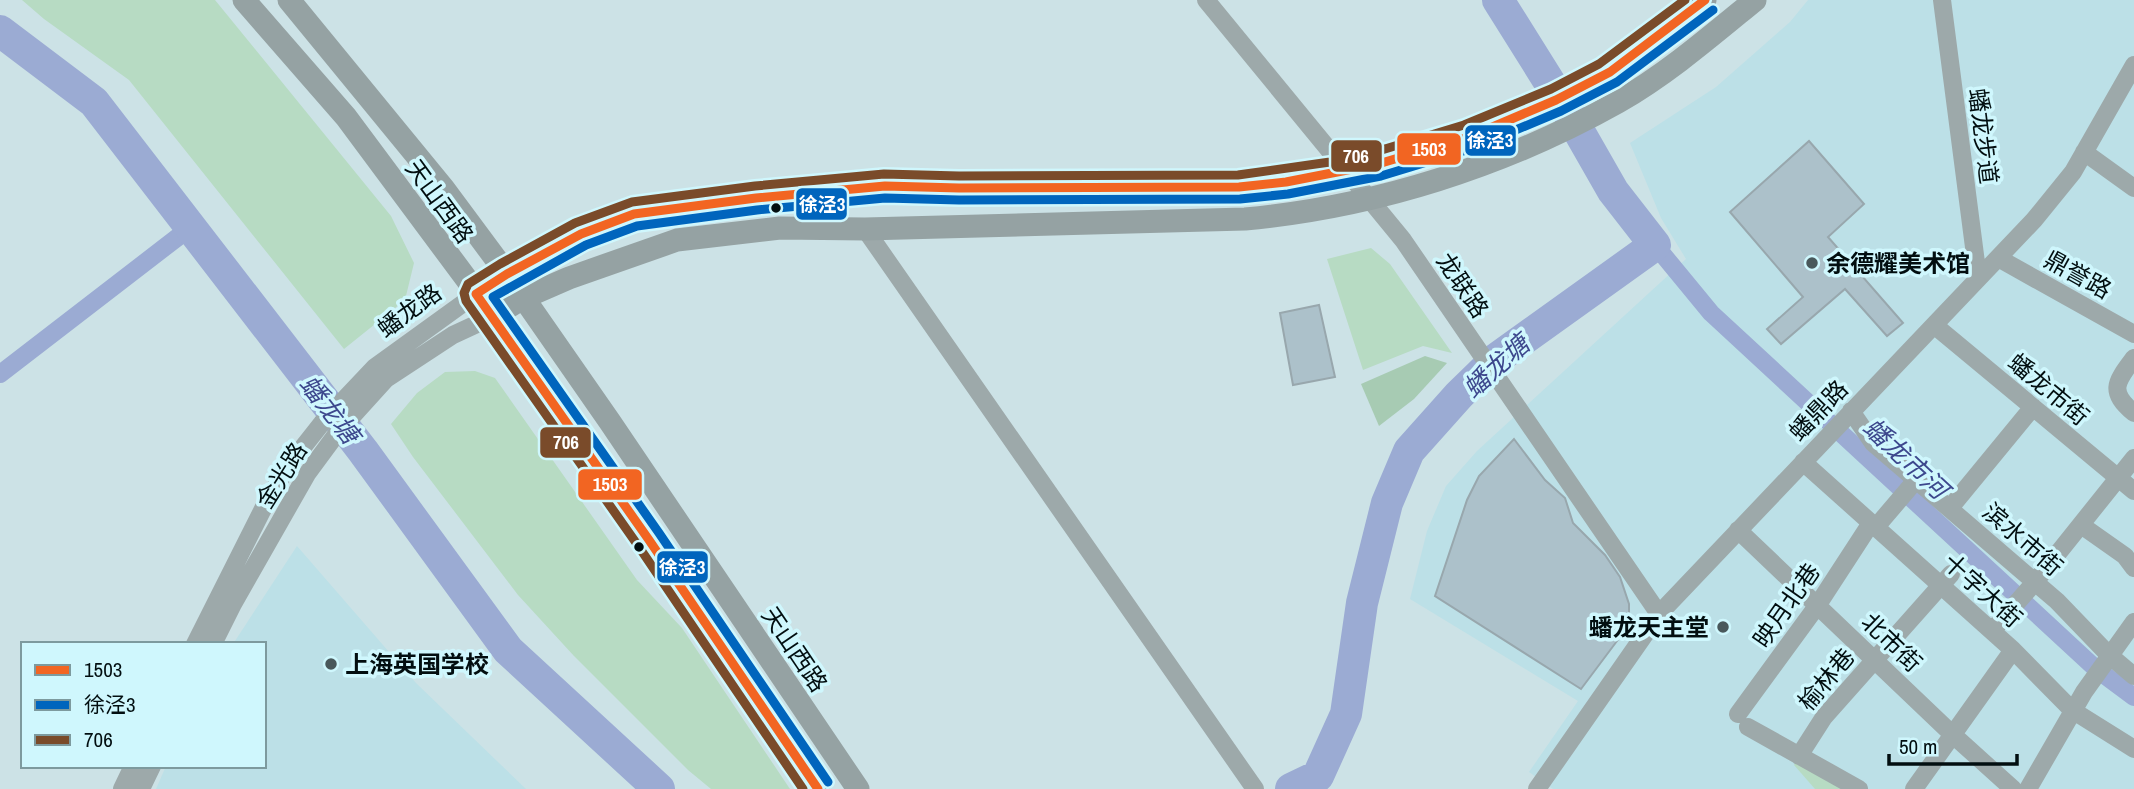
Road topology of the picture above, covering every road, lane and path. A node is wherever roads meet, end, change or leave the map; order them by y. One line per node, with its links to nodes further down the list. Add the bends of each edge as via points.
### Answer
1 (244, 0): 16 (main road, 天山西路, via 346,117)
2 (289, 0): 14 (main road, 天山西路, via 444,189)
3 (1206, 0): 9 (street, 龙联路)
4 (1705, 0): 9 (main road, 蟠龙路, via 1601,78 1519,118 1446,146)
5 (1755, 0): 11 (main road, via 1692,52 1619,101 1537,142 1446,179)
6 (1942, 0): 15 (street, 蟠龙步道)
7 (2134, 65): 8 (street, 蟠鼎路)
8 (2084, 152): 10 (street); 13 (street, 蟠鼎路, via 2073,172)
9 (1348, 172): 11 (street, 龙联路); 14 (main road, 蟠龙路, via 1239,187 885,186 757,198 634,214 581,234)
10 (2134, 188)
11 (1369, 198): 12 (main road, via 1297,214 1244,219); 39 (street, 龙联路, via 1403,240)
12 (865, 229): 17 (main road, via 780,229 677,240); 59 (street)
13 (1998, 258): 15 (street, 蟠鼎路); 20 (street, 鼎誉路)
14 (507, 274): 16 (main road, 蟠龙路); 17 (main road, 天山西路)
15 (1978, 278): 19 (street, 蟠鼎路)
16 (476, 293): 18 (main road, 天山西路); 22 (street, 蟠龙路)
17 (523, 298): 18 (main road); 58 (main road, 天山西路)
18 (494, 316): 22 (street, 金光路); 57 (main road, 天山西路)
19 (1934, 325): 23 (street, 蟠龙市街); 24 (street, 蟠鼎路)
20 (2134, 334)
21 (2134, 358): 25 (street, via 2118,380 2117,393)
22 (381, 373): 42 (street, 蟠龙路, via 322,423 292,461); 43 (street, 金光路, via 307,474)
23 (2033, 407): 28 (street, 蟠龙市街); 31 (street)
24 (1851, 411): 27 (street, 蟠鼎路); 29 (street, 滨水市街, via 1873,443)
25 (2134, 413)
26 (2134, 458): 28 (street)
27 (1803, 462): 32 (street, 十字大街); 34 (street, 蟠鼎路)
28 (2119, 478): 30 (street, 蟠龙市街); 33 (street)
29 (1916, 481): 31 (street, 滨水市街); 32 (street, 映月北巷)
30 (2134, 491)
31 (1950, 508): 37 (street, 滨水市街)
32 (1873, 525): 36 (street, 十字大街); 38 (street, 映月北巷)
33 (2081, 525): 35 (street, via 2125,556); 37 (street)
34 (1738, 530): 38 (street, 北市街); 39 (street, 蟠鼎路)
35 (2134, 568)
36 (1946, 580): 41 (street, 十字大街); 46 (street, 榆林巷)
37 (2035, 583): 41 (street); 45 (street, 滨水市街)
38 (1817, 606): 46 (street, 北市街); 51 (street, 映月北巷, via 1743,720)
39 (1659, 614): 54 (street, 蟠鼎路)
40 (2134, 622): 45 (street)
41 (1992, 631): 44 (street, 十字大街)
42 (196, 642)
43 (215, 642)
44 (2013, 649): 48 (street, 十字大街); 49 (street)
45 (2109, 655): 47 (street, 滨水市街); 48 (street)
46 (1874, 660): 49 (street, 北市街); 51 (street, 榆林巷, via 1824,717)
47 (2134, 676)
48 (2072, 710): 50 (street, 十字大街); 63 (street)
49 (1952, 734): 61 (street); 62 (street, 北市街)
50 (2134, 749)
51 (1799, 756): 60 (street)
52 (132, 768): 55 (street)
53 (151, 768): 56 (street)
54 (1539, 788)
55 (122, 789)
56 (141, 789)
57 (818, 789)
58 (858, 789)
59 (1255, 789)
60 (1859, 789)
61 (1914, 789)
62 (2013, 789)
63 (2028, 789)

